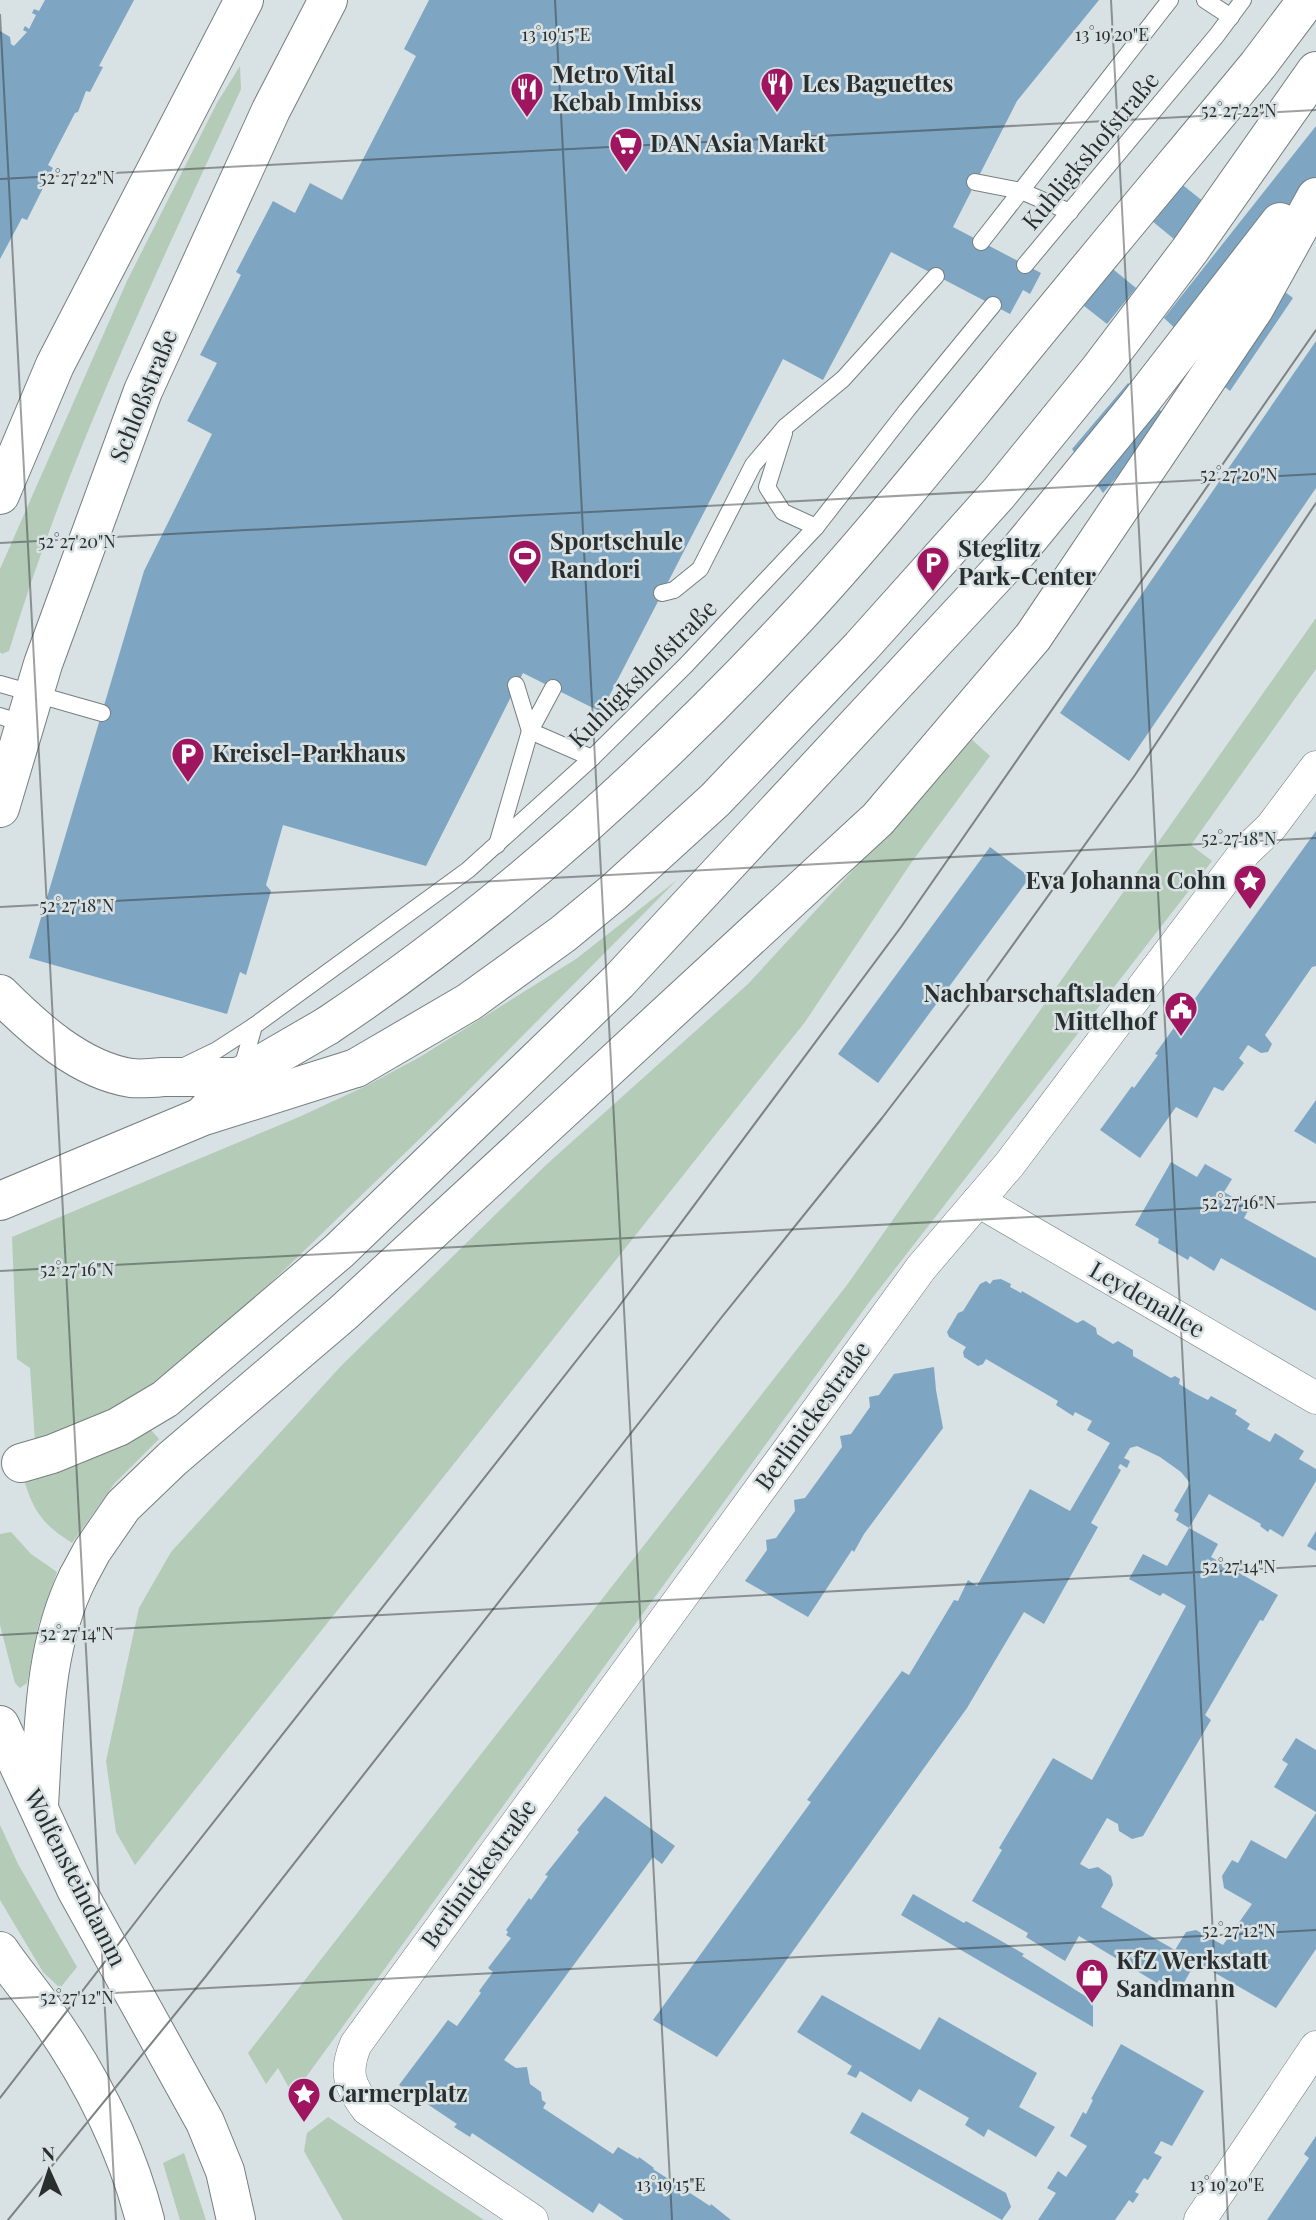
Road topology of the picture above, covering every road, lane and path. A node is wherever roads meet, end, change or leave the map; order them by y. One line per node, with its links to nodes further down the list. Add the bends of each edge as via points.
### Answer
1 (244, 0): 19 (main road, via 55,365)
2 (328, 0): 24 (main road, Schloßstraße, via 271,110 143,391 43,664)
3 (1170, 0): 11 (lane, Kuhligkshofstraße)
4 (1205, 0): 7 (lane)
5 (1243, 0): 7 (lane, Kuhligkshofstraße)
6 (1307, 0): 33 (main road, via 896,504 810,602 659,758 541,864 369,998 327,1026)
7 (1231, 17): 13 (lane, Kuhligkshofstraße)
8 (1316, 71): 34 (main road, via 1190,250 999,493 715,800 563,934 469,1002 356,1068)
9 (1316, 176): 38 (main road, via 1030,538 618,982 338,1251 164,1399 118,1427)
10 (975, 182): 11 (lane)
11 (1021, 191): 13 (lane); 14 (lane, Kuhligkshofstraße)
12 (1316, 197): 40 (main road, via 1254,309 1033,637 878,819 343,1313 123,1506 92,1551 59,1623 51,1657)
13 (1070, 212): 15 (lane, Kuhligkshofstraße)
14 (981, 242)
15 (1026, 265)
16 (936, 276): 18 (lane, Kuhligkshofstraße, via 843,379)
17 (993, 305): 20 (lane, Kuhligkshofstraße)
18 (785, 428): 20 (lane, via 767,487 783,512); 21 (lane, Kuhligkshofstraße, via 752,465 699,569 674,590)
19 (0, 495)
20 (816, 527): 27 (lane, Kuhligkshofstraße)
21 (662, 593)
22 (516, 685): 26 (lane)
23 (553, 688): 26 (lane, Kuhligkshofstraße)
24 (15, 705): 25 (lane); 29 (main road, Schloßstraße)
25 (102, 713)
26 (530, 731): 27 (lane); 30 (lane, Kuhligkshofstraße)
27 (592, 758): 30 (lane, Kuhligkshofstraße)
28 (1316, 767): 36 (street, Berlinickestraße, via 1271,827 1245,852)
29 (0, 808)
30 (496, 847): 32 (lane, Kuhligkshofstraße)
31 (0, 994): 33 (main road, via 63,1050 130,1078)
32 (254, 1026): 33 (lane); 33 (lane, Kuhligkshofstraße)
33 (228, 1063): 34 (main road)
34 (201, 1117): 35 (main road)
35 (0, 1201)
36 (978, 1201): 37 (street, Leydenallee); 45 (street, Berlinickestraße, via 914,1278 356,2044 348,2065 352,2086 375,2117)
37 (1316, 1398)
38 (11, 1465)
39 (0, 1725): 40 (main road, Wolfensteindamm)
40 (38, 1807): 44 (main road, Wolfensteindamm, via 76,1889 205,2122 225,2171)
41 (0, 1951): 43 (main road, via 46,2012 94,2092 126,2157)
42 (1316, 2047): 46 (street)
43 (145, 2220)
44 (236, 2220)
45 (532, 2220)
46 (1200, 2220)

